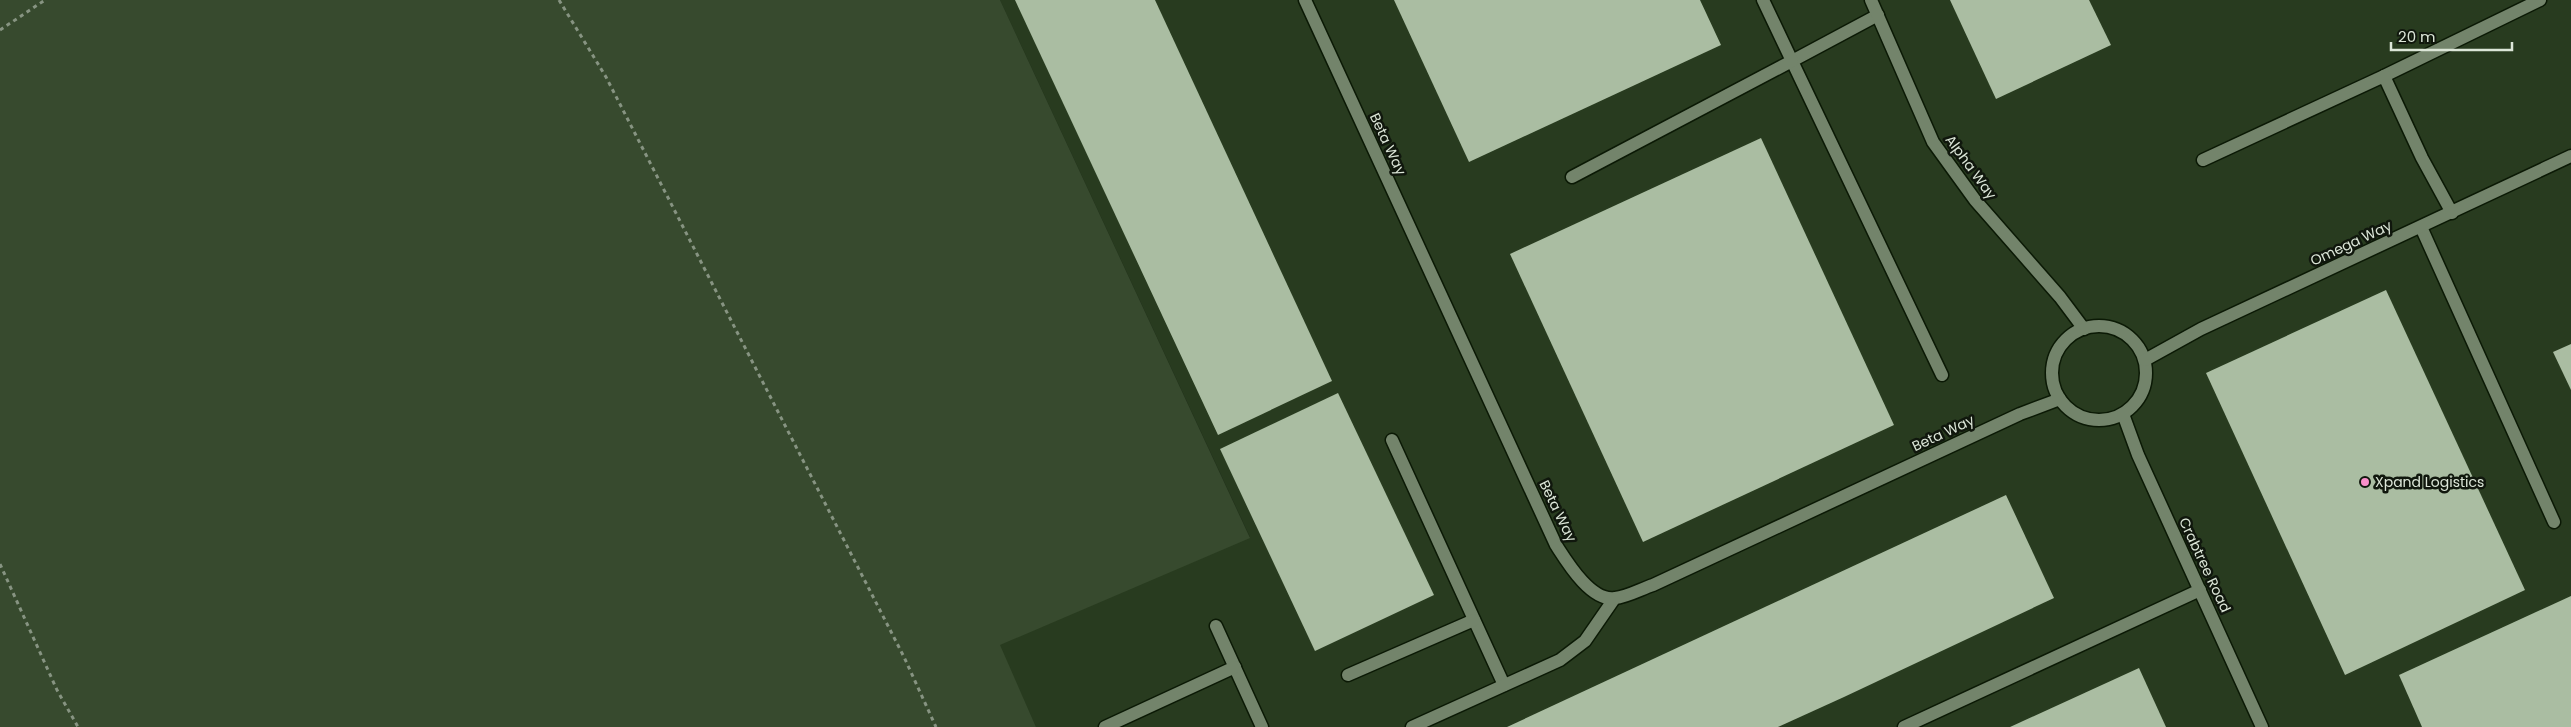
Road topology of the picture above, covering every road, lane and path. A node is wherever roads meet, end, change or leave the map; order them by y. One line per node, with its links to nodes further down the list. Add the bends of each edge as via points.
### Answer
1 (45, 0): 8 (path)
2 (559, 0): 32 (path, via 606,77 904,657)
3 (1305, 0): 25 (street, Beta Way, via 1556,545 1578,576 1598,594)
4 (1764, 0): 9 (street)
5 (1871, 0): 7 (street, Alpha Way)
6 (2540, 0): 10 (street)
7 (1878, 15): 9 (street); 16 (street, Alpha Way, via 1933,142 1975,200)
8 (0, 30)
9 (1792, 61): 13 (street); 18 (street)
10 (2384, 76): 12 (street); 14 (street)
11 (2571, 156): 14 (street, Omega Way)
12 (2203, 160)
13 (1572, 177)
14 (2452, 213): 15 (street, Omega Way)
15 (2421, 227): 17 (street, Omega Way, via 2201,329); 22 (street)
16 (2084, 329): 17 (street, via 2102,326 2121,331 2134,342); 19 (street, via 2067,339 2058,350 2053,383)
17 (2145, 360): 20 (street, via 2146,380 2142,394)
18 (1942, 375)
19 (2060, 399): 20 (street, via 2080,417 2097,420); 25 (street, Beta Way, via 1967,438 1653,585)
20 (2123, 414): 24 (street, Crabtree Road, via 2138,455)
21 (1392, 440): 26 (street)
22 (2554, 522)
23 (0, 564): 31 (path, via 57,690)
24 (2200, 590): 36 (street); 37 (street, Crabtree Road)
25 (1614, 599): 30 (street, via 1585,641 1560,660)
26 (1474, 620): 29 (street); 30 (street)
27 (1216, 626): 28 (street)
28 (1235, 667): 33 (street); 34 (street)
29 (1348, 675)
30 (1504, 685): 35 (street)
31 (78, 727)
32 (936, 727)
33 (1105, 727)
34 (1262, 727)
35 (1412, 727)
36 (1904, 727)
37 (2262, 727)

